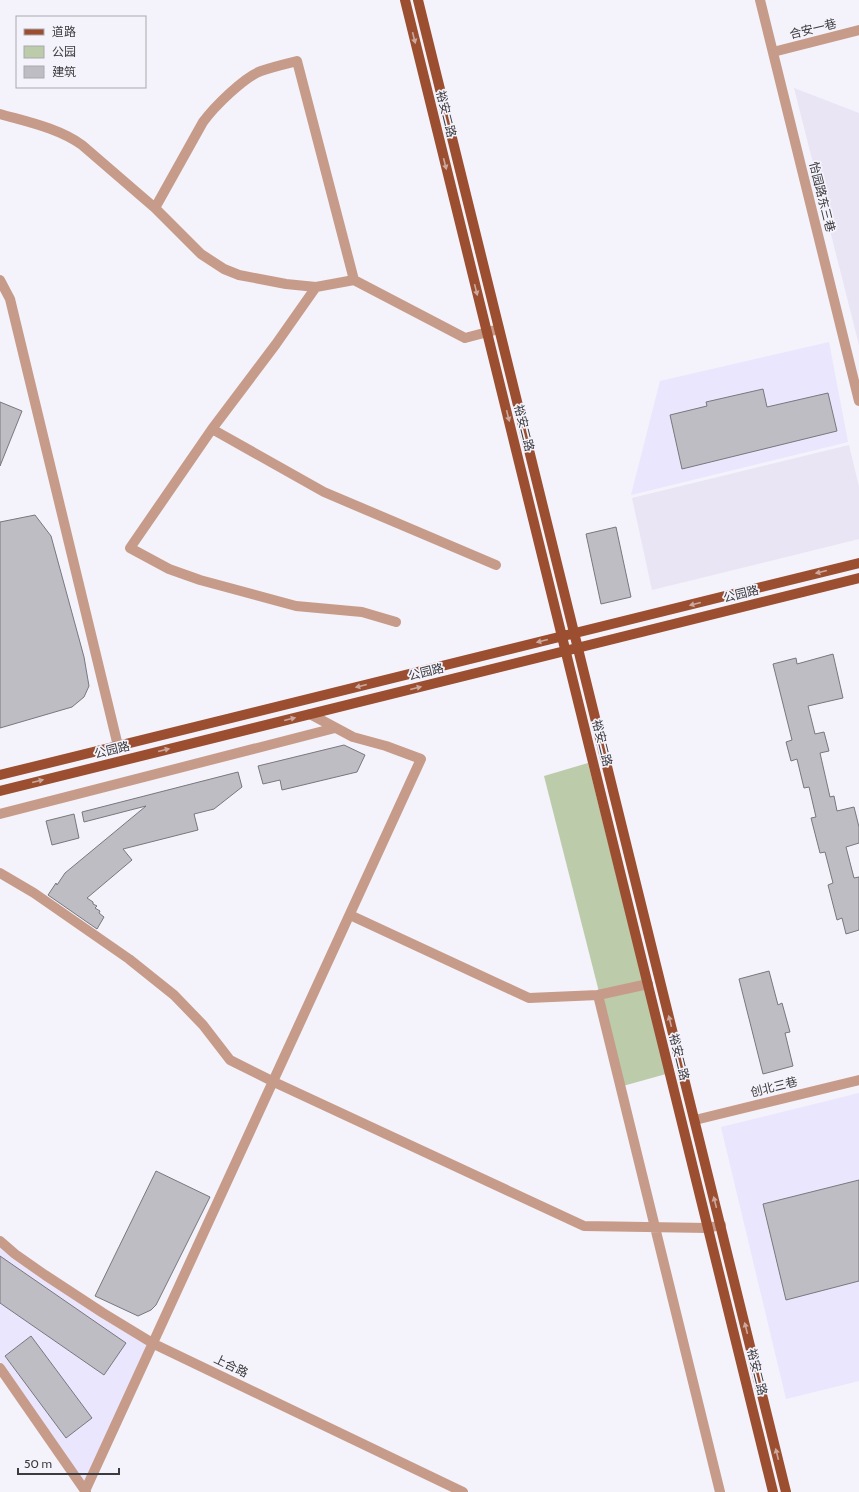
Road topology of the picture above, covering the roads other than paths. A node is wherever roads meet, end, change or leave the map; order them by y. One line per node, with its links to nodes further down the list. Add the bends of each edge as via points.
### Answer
1 (405, 0): 12 (main road, 裕安二路, one-way to 12)
2 (418, 0): 11 (main road, 裕安二路)
3 (760, 0): 5 (street, 怡园路东三巷)
4 (859, 30): 5 (street, 合安一巷)
5 (773, 52): 13 (street, 怡园路东三巷)
6 (0, 114): 7 (street, via 70,137)
7 (155, 208): 9 (street, via 203,122 213,109 259,71 297,61); 10 (street, via 201,254 224,269 239,275)
8 (0, 280): 25 (street, via 10,299)
9 (354, 280): 10 (street); 12 (street, via 465,338)
10 (316, 287): 14 (street)
11 (499, 329): 12 (street); 19 (main road, 裕安二路)
12 (487, 332): 20 (main road, 裕安二路, one-way to 20)
13 (859, 401)
14 (212, 429): 16 (street, via 324,492); 18 (street, via 130,548 168,569 200,580 296,606 362,612)
15 (859, 563): 19 (main road, 公园路, one-way to 19)
16 (496, 565)
17 (859, 578): 21 (main road, 公园路)
18 (396, 622)
19 (574, 633): 20 (main road, 公园路); 21 (main road, 裕安二路)
20 (562, 636): 22 (main road, 裕安二路); 25 (main road, 公园路, one-way to 25)
21 (578, 648): 22 (main road, 公园路); 35 (main road, 裕安二路, one-way to 21)
22 (565, 651): 23 (main road, 公园路, one-way to 22); 31 (main road, 裕安二路)
23 (310, 714): 24 (street); 27 (main road, 公园路, one-way to 23)
24 (335, 728): 28 (street); 30 (street, via 353,737 421,759)
25 (118, 746): 26 (main road, 公园路)
26 (0, 775)
27 (0, 791)
28 (0, 814)
29 (0, 873): 34 (street, via 34,893 110,946 174,995 203,1024 230,1060)
30 (350, 915): 32 (street, via 529,998); 34 (street)
31 (648, 984): 32 (street); 38 (main road, 裕安二路)
32 (598, 995): 37 (street)
33 (859, 1080): 35 (street, 创北三巷)
34 (274, 1082): 37 (street, via 584,1226); 40 (street)
35 (695, 1120): 36 (main road, 裕安二路, one-way to 35)
36 (720, 1225): 38 (street); 46 (main road, 裕安二路, one-way to 36)
37 (655, 1227): 38 (street); 44 (street)
38 (708, 1228): 45 (main road, 裕安二路)
39 (0, 1241): 40 (street, 上合路, via 52,1280)
40 (154, 1344): 42 (street); 43 (street, 上合路)
41 (0, 1368): 42 (street)
42 (86, 1491)
43 (463, 1492)
44 (720, 1492)
45 (773, 1492)
46 (786, 1492)

